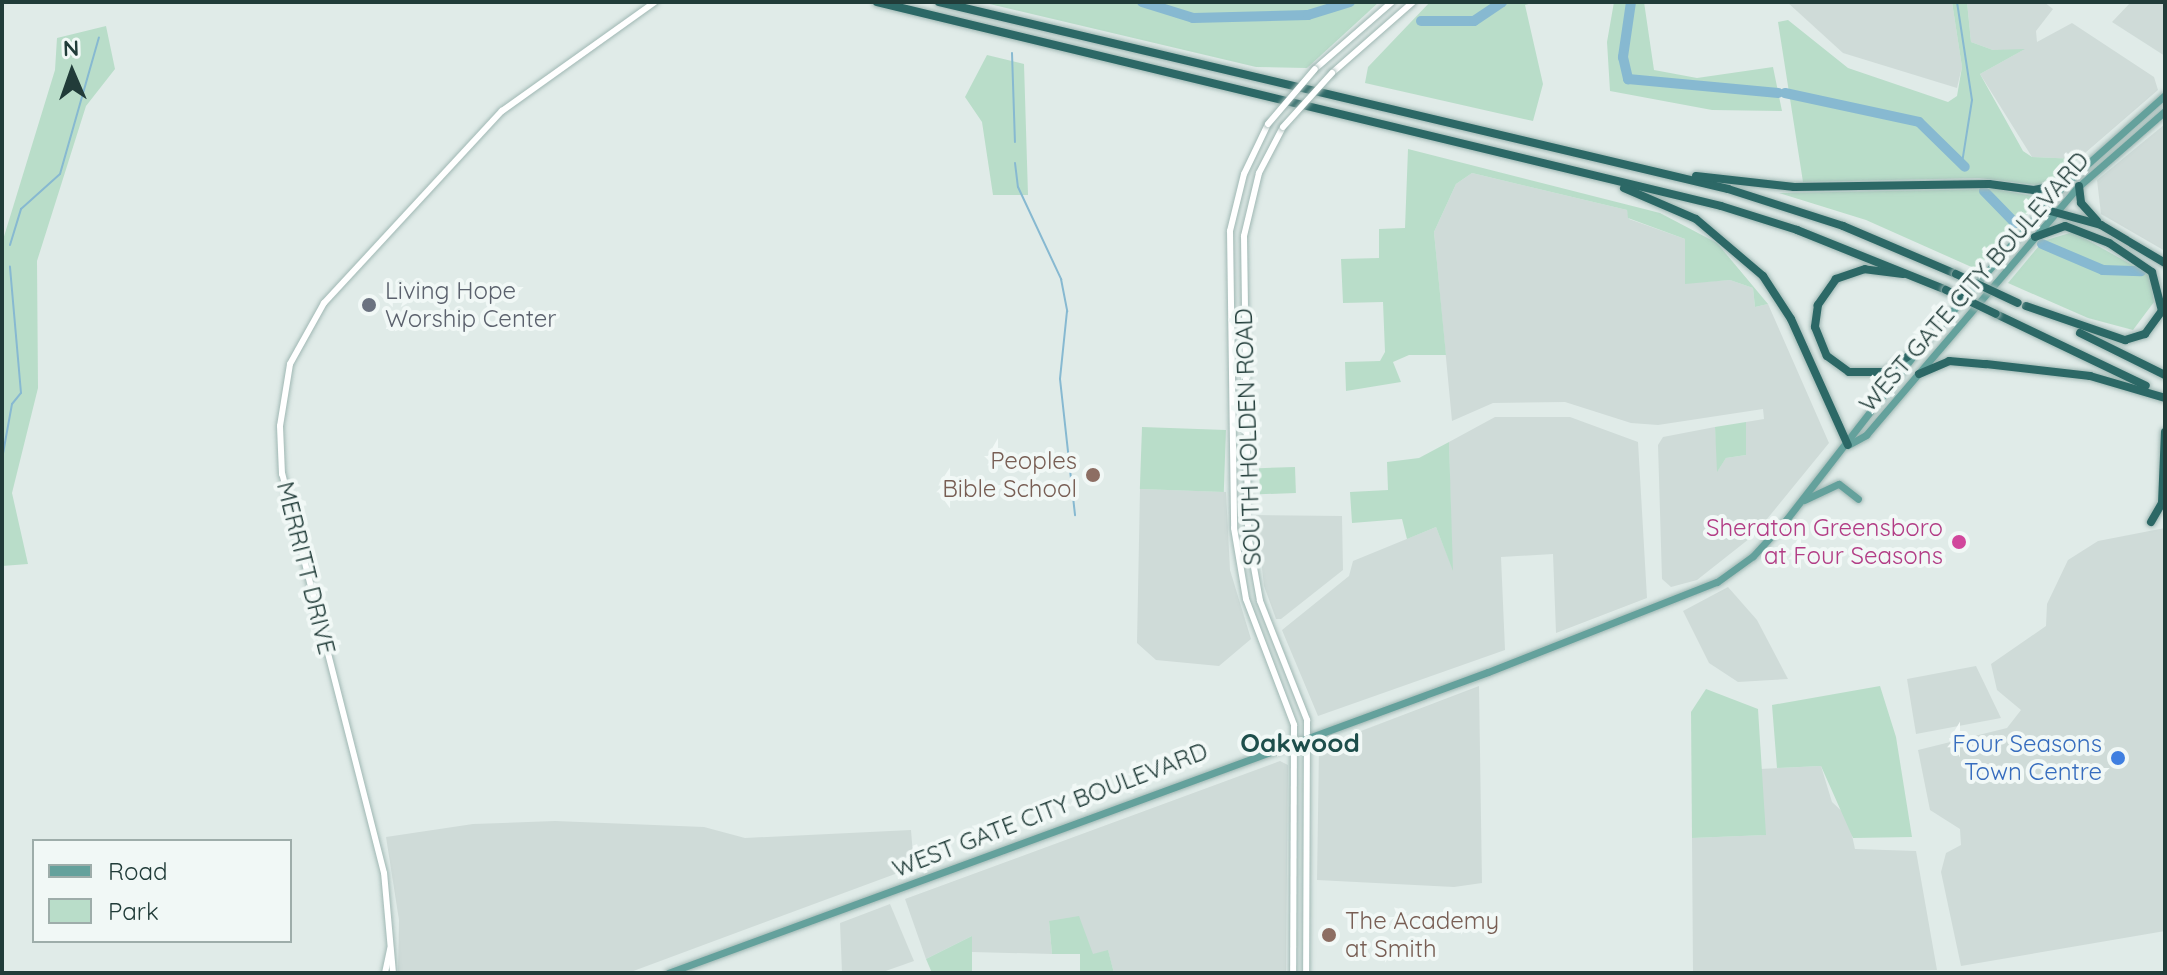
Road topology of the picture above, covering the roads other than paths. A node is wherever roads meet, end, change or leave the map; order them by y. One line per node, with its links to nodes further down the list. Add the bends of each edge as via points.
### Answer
1 (655, 2): 32 (main road, MERRITT DRIVE, via 502,111 330,296 290,364 280,426 284,486 384,873)
2 (877, 2): 9 (highway)
3 (939, 2): 8 (highway)
4 (1392, 2): 31 (main road, SOUTH HOLDEN ROAD, bridge, via 1315,69 1268,124 1244,174 1230,231 1234,528 1246,599 1289,703)
5 (1413, 2): 30 (main road, SOUTH HOLDEN ROAD, bridge, via 1332,73 1283,127 1259,173 1244,236 1248,534 1260,601 1302,698)
6 (2165, 95): 10 (main road, WEST GATE CITY BOULEVARD)
7 (2165, 111): 11 (main road, WEST GATE CITY BOULEVARD)
8 (1603, 160): 10 (highway, via 1794,187 1989,184 2034,190); 18 (highway, bridge, via 1795,209)
9 (1597, 177): 17 (highway, via 1771,221); 24 (highway, via 1688,215 1748,260 1791,319)
10 (2065, 184): 12 (main road, WEST GATE CITY BOULEVARD)
11 (2079, 186): 13 (main road, WEST GATE CITY BOULEVARD); 14 (highway, via 2081,203)
12 (2043, 209): 13 (highway); 19 (main road, WEST GATE CITY BOULEVARD)
13 (2058, 209): 14 (highway); 15 (main road, WEST GATE CITY BOULEVARD)
14 (2101, 225): 16 (highway)
15 (2035, 237): 18 (highway, via 2065,226 2109,243 2152,272 2162,291 2162,311 2145,334 2125,340); 20 (main road, WEST GATE CITY BOULEVARD)
16 (2165, 263)
17 (1912, 274): 19 (highway, via 1865,269 1836,279 1818,305 1815,327 1827,356 1849,372 1885,372); 22 (highway, bridge)
18 (2022, 305): 21 (highway)
19 (1918, 350): 24 (main road, WEST GATE CITY BOULEVARD)
20 (1919, 374): 22 (highway, via 1949,361 1986,364 2090,376); 24 (main road, WEST GATE CITY BOULEVARD, via 1866,435)
21 (2165, 375)
22 (2165, 396)
23 (2165, 432): 25 (highway)
24 (1848, 445): 28 (main road, WEST GATE CITY BOULEVARD)
25 (2162, 480): 26 (highway); 29 (highway, via 2162,503)
26 (2165, 491)
27 (1858, 499): 28 (main road, via 1839,484)
28 (1802, 501): 30 (main road, WEST GATE CITY BOULEVARD, via 1753,556 1700,590)
29 (2151, 522)
30 (1308, 736): 31 (main road, WEST GATE CITY BOULEVARD); 37 (main road, SOUTH HOLDEN ROAD)
31 (1294, 741): 35 (main road, WEST GATE CITY BOULEVARD); 36 (main road, SOUTH HOLDEN ROAD)
32 (390, 949): 33 (main road, MERRITT DRIVE); 34 (main road, MERRITT DRIVE)
33 (385, 973)
34 (393, 973)
35 (668, 973)
36 (1293, 973)
37 (1306, 973)

